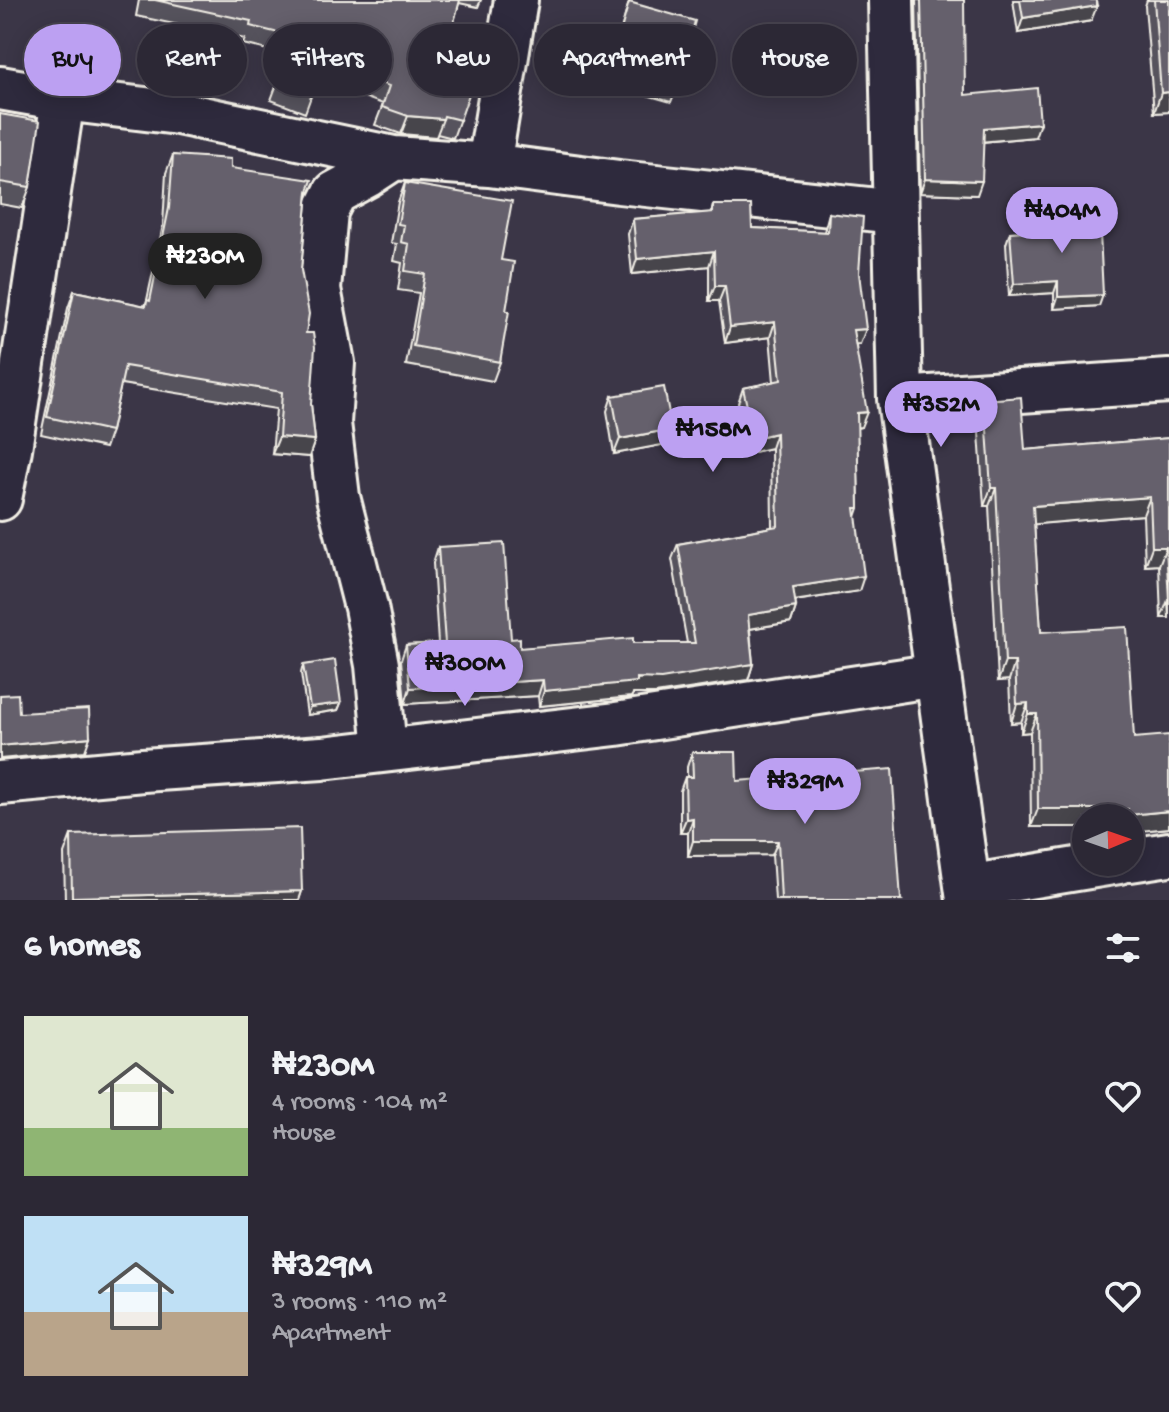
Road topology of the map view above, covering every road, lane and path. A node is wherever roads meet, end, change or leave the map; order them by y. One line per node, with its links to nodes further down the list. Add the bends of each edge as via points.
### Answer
1 (516, 0): 6 (street)
2 (891, 0): 7 (street)
3 (0, 88): 4 (street)
4 (63, 99): 5 (street, via 178,113); 10 (street)
5 (394, 158): 6 (street); 12 (street, via 335,193 326,211 319,289 333,363 329,423 338,497 377,665)
6 (489, 165): 7 (street)
7 (896, 212): 9 (street)
8 (1169, 381): 9 (street)
9 (900, 399): 11 (street)
10 (0, 499)
11 (937, 675): 12 (street, via 630,722); 17 (street)
12 (385, 750): 13 (street)
13 (0, 783)
14 (1169, 854): 15 (street)
15 (1144, 858)
16 (1072, 872): 17 (street)
17 (968, 893)

